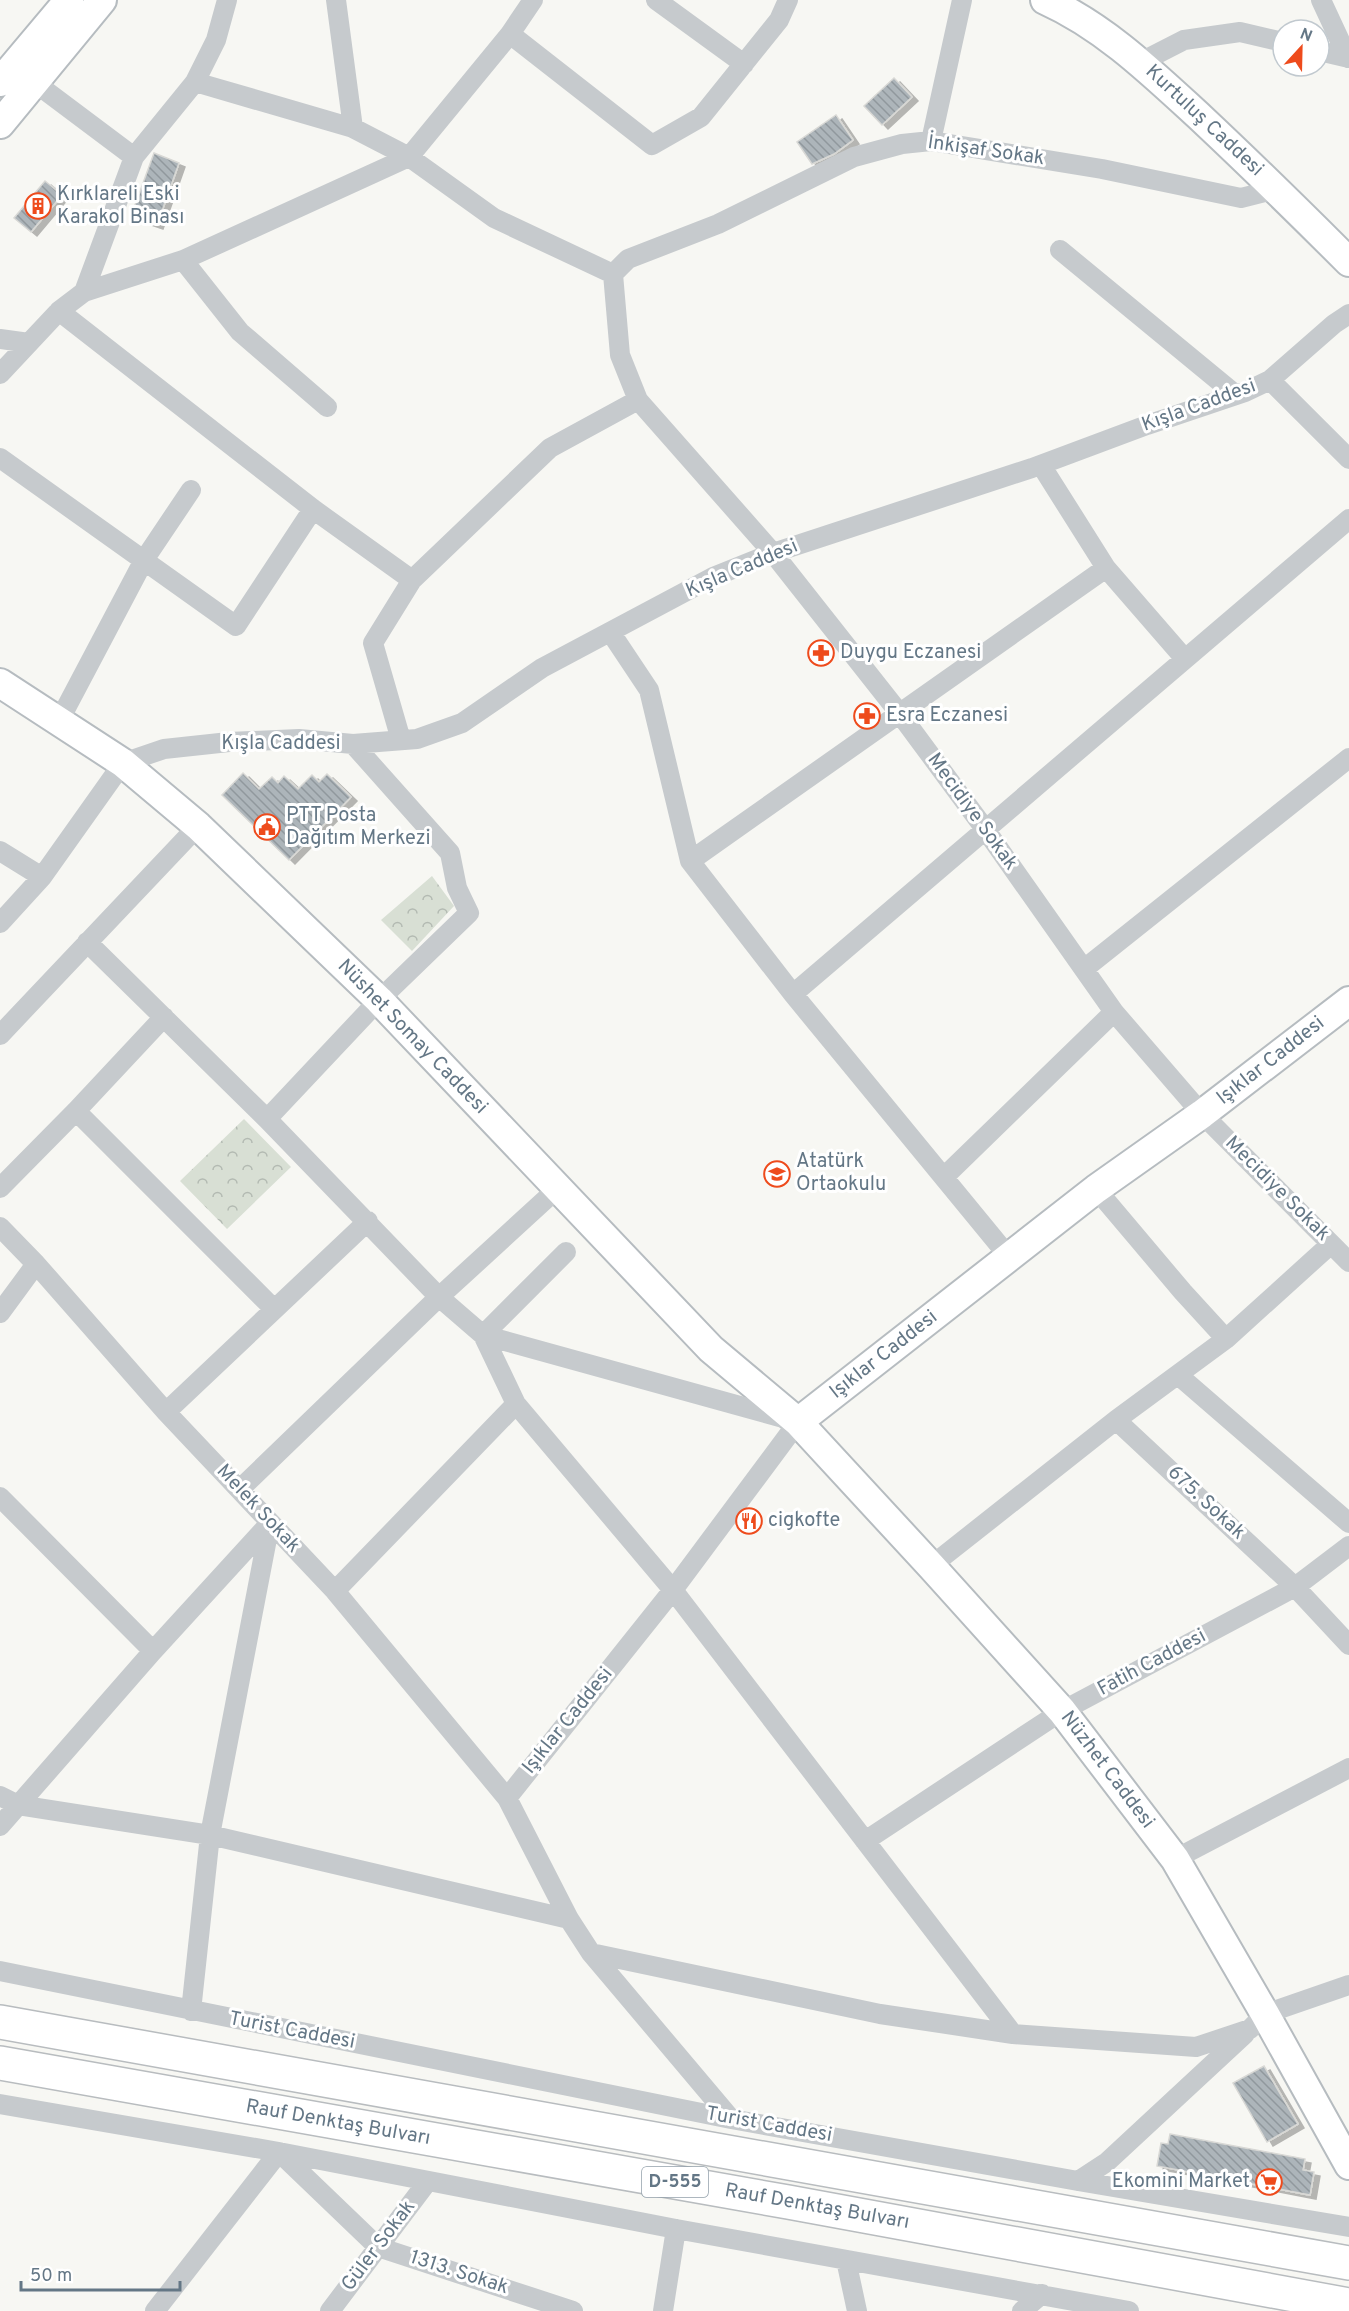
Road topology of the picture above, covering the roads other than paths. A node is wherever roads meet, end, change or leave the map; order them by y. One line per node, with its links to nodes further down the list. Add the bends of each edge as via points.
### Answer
1 (69, 0): 17 (street)
2 (102, 0): 17 (street)
3 (227, 0): 18 (street, via 216,40)
4 (336, 0): 20 (street)
5 (534, 0): 11 (street)
6 (656, 0): 16 (street)
7 (788, 0): 16 (street, via 780,20)
8 (962, 0): 21 (street)
9 (1321, 0): 14 (street)
10 (1058, 4): 15 (street, Kurtuluş Caddesi)
11 (510, 33): 16 (street, via 652,145 701,117); 23 (street)
12 (1271, 39): 15 (street, via 1240,32 1184,40)
13 (1331, 54): 14 (street)
14 (1349, 58)
15 (1141, 62): 24 (street, Kurtuluş Caddesi)
16 (744, 64)
17 (11, 72): 19 (street); 22 (street)
18 (195, 82): 20 (street); 22 (street)
19 (0, 124)
20 (353, 128): 23 (street)
21 (931, 141): 24 (street, İnkişaf Sokak, via 1102,169 1241,198); 28 (street, İnkişaf Sokak, via 854,157 718,224 628,259)
22 (134, 157): 29 (street)
23 (409, 157): 26 (street); 28 (street, via 494,218)
24 (1276, 189): 27 (street, Kurtuluş Caddesi)
25 (1060, 250): 36 (street)
26 (183, 260): 29 (street); 38 (street, via 240,332)
27 (1349, 262)
28 (613, 274): 37 (street, Mecidiye Sokak, via 620,356)
29 (84, 292): 30 (street)
30 (59, 312): 33 (street); 43 (street)
31 (1349, 314): 35 (street, Kışla Caddesi)
32 (0, 339): 33 (street)
33 (29, 343): 34 (street)
34 (0, 374)
35 (1270, 380): 36 (street, Kışla Caddesi); 40 (street)
36 (1236, 395): 41 (street, Kışla Caddesi)
37 (638, 400): 45 (street, Mecidiye Sokak); 48 (street, via 550,448)
38 (327, 407)
39 (0, 458): 46 (street)
40 (1349, 459)
41 (1041, 465): 45 (street, Kışla Caddesi); 47 (street)
42 (191, 490): 46 (street)
43 (313, 509): 46 (street, via 236,626); 48 (street)
44 (1349, 519): 50 (street)
45 (773, 553): 49 (street, Kışla Caddesi, via 713,577); 52 (street, Mecidiye Sokak)
46 (144, 561): 53 (street)
47 (1106, 568): 50 (street); 52 (street)
48 (412, 580): 54 (street, via 374,643)
49 (611, 633): 54 (street, Kışla Caddesi, via 542,668 462,723 417,739); 61 (street, via 649,690)
50 (1185, 659): 59 (street)
51 (0, 683): 53 (street, Nüshet Somay Caddesi)
52 (900, 714): 59 (street, Mecidiye Sokak); 61 (street)
53 (59, 721): 57 (street, Nüshet Somay Caddesi)
54 (401, 740): 55 (street, Kışla Caddesi)
55 (353, 744): 57 (street, Kışla Caddesi, via 299,739 229,742 164,749); 67 (street, via 450,853 457,888 469,913)
56 (1349, 758): 65 (street)
57 (123, 763): 58 (street, Nüshet Somay Caddesi); 62 (street)
58 (198, 826): 64 (street); 67 (street, Nüshet Somay Caddesi)
59 (985, 829): 65 (street, Mecidiye Sokak); 66 (street)
60 (0, 851): 62 (street)
61 (690, 861): 66 (street)
62 (42, 877): 63 (street)
63 (0, 923)
64 (87, 942): 70 (street); 71 (street)
65 (1084, 969): 69 (street, Mecidiye Sokak)
66 (793, 994): 75 (street)
67 (379, 1000): 74 (street); 77 (street, Nüshet Somay Caddesi)
68 (1349, 1001): 73 (street, Işıklar Caddesi)
69 (1114, 1012): 73 (street, Mecidiye Sokak); 75 (street)
70 (164, 1017): 72 (street); 74 (street)
71 (0, 1035)
72 (76, 1111): 76 (street); 87 (street)
73 (1202, 1114): 78 (street, Işıklar Caddesi); 81 (street, Mecidiye Sokak)
74 (267, 1119): 79 (street)
75 (944, 1177): 83 (street)
76 (0, 1188)
77 (558, 1188): 86 (street); 95 (street, Nüshet Somay Caddesi, via 711,1349)
78 (1096, 1189): 83 (street, Işıklar Caddesi); 90 (street)
79 (368, 1221): 86 (street); 87 (street)
80 (0, 1227): 85 (street, Melek Sokak)
81 (1331, 1244): 84 (street, Mecidiye Sokak); 90 (street)
82 (566, 1252): 89 (street)
83 (1010, 1257): 95 (street, Işıklar Caddesi)
84 (1349, 1262)
85 (36, 1264): 88 (street); 93 (street, Melek Sokak)
86 (439, 1297): 89 (street); 96 (street)
87 (274, 1309): 93 (street)
88 (0, 1313)
89 (483, 1335): 92 (street); 95 (street)
90 (1226, 1338): 91 (street)
91 (1178, 1375): 94 (street); 99 (street)
92 (516, 1404): 103 (street); 104 (street)
93 (166, 1412): 96 (street, Melek Sokak)
94 (1116, 1420): 101 (street); 102 (street, 675. Sokak)
95 (798, 1422): 101 (street, Nüzhet Caddesi); 103 (street, Işıklar Caddesi)
96 (240, 1489): 98 (street, Melek Sokak)
97 (0, 1497): 106 (street)
98 (270, 1523): 104 (street, Melek Sokak); 106 (street); 113 (street)
99 (1349, 1523)
100 (1349, 1546): 102 (street, Fatih Caddesi)
101 (932, 1566): 107 (street, Nüzhet Caddesi)
102 (1295, 1587): 105 (street, 675. Sokak); 107 (street, Fatih Caddesi)
103 (673, 1590): 110 (street, Işıklar Caddesi); 114 (street)
104 (335, 1591): 110 (street, Melek Sokak)
105 (1349, 1645)
106 (153, 1651): 111 (street)
107 (1062, 1711): 114 (street, Fatih Caddesi); 115 (street, Nüzhet Caddesi)
108 (1349, 1768): 115 (street)
109 (0, 1796): 111 (street)
110 (507, 1798): 116 (street, Melek Sokak)
111 (18, 1805): 112 (street); 113 (street)
112 (0, 1826)
113 (210, 1835): 116 (street); 120 (street)
114 (865, 1841): 123 (street)
115 (1175, 1859): 121 (street, Nüzhet Caddesi)
116 (569, 1919): 117 (street, Melek Sokak)
117 (591, 1953): 123 (street, via 880,2014); 126 (street, Melek Sokak)
118 (0, 1971): 120 (street, Turist Caddesi)
119 (1349, 1985): 121 (street)
120 (191, 2011): 126 (street, Turist Caddesi)
121 (1258, 2021): 123 (street, via 1196,2047); 128 (street, Nüzhet Caddesi); 130 (street, via 1107,2162)
122 (0, 2022): 135 (highway, Rauf Denktaş Bulvarı / D-555)
123 (1013, 2034)
124 (0, 2063): 137 (highway, Rauf Denktaş Bulvarı / D-555)
125 (1, 2106): 127 (street, Rauf Denktaş Bulvarı)
126 (731, 2119): 130 (street, Turist Caddesi)
127 (279, 2152): 129 (street, Rauf Denktaş Bulvarı); 133 (street); 138 (street)
128 (1349, 2165)
129 (428, 2181): 132 (street, Rauf Denktaş Bulvarı); 133 (street, Güler Sokak)
130 (1078, 2181): 131 (street, Turist Caddesi)
131 (1349, 2227)
132 (676, 2229): 134 (street, Rauf Denktaş Bulvarı); 141 (street)
133 (378, 2247): 139 (street, Güler Sokak); 140 (street, 1313. Sokak)
134 (846, 2260): 136 (street, Rauf Denktaş Bulvarı); 142 (street)
135 (1349, 2263)
136 (1042, 2294): 143 (street); 144 (street, Rauf Denktaş Bulvarı)
137 (1349, 2305)
138 (155, 2311)
139 (330, 2311)
140 (573, 2311)
141 (663, 2311)
142 (857, 2311)
143 (1022, 2311)
144 (1129, 2311)

